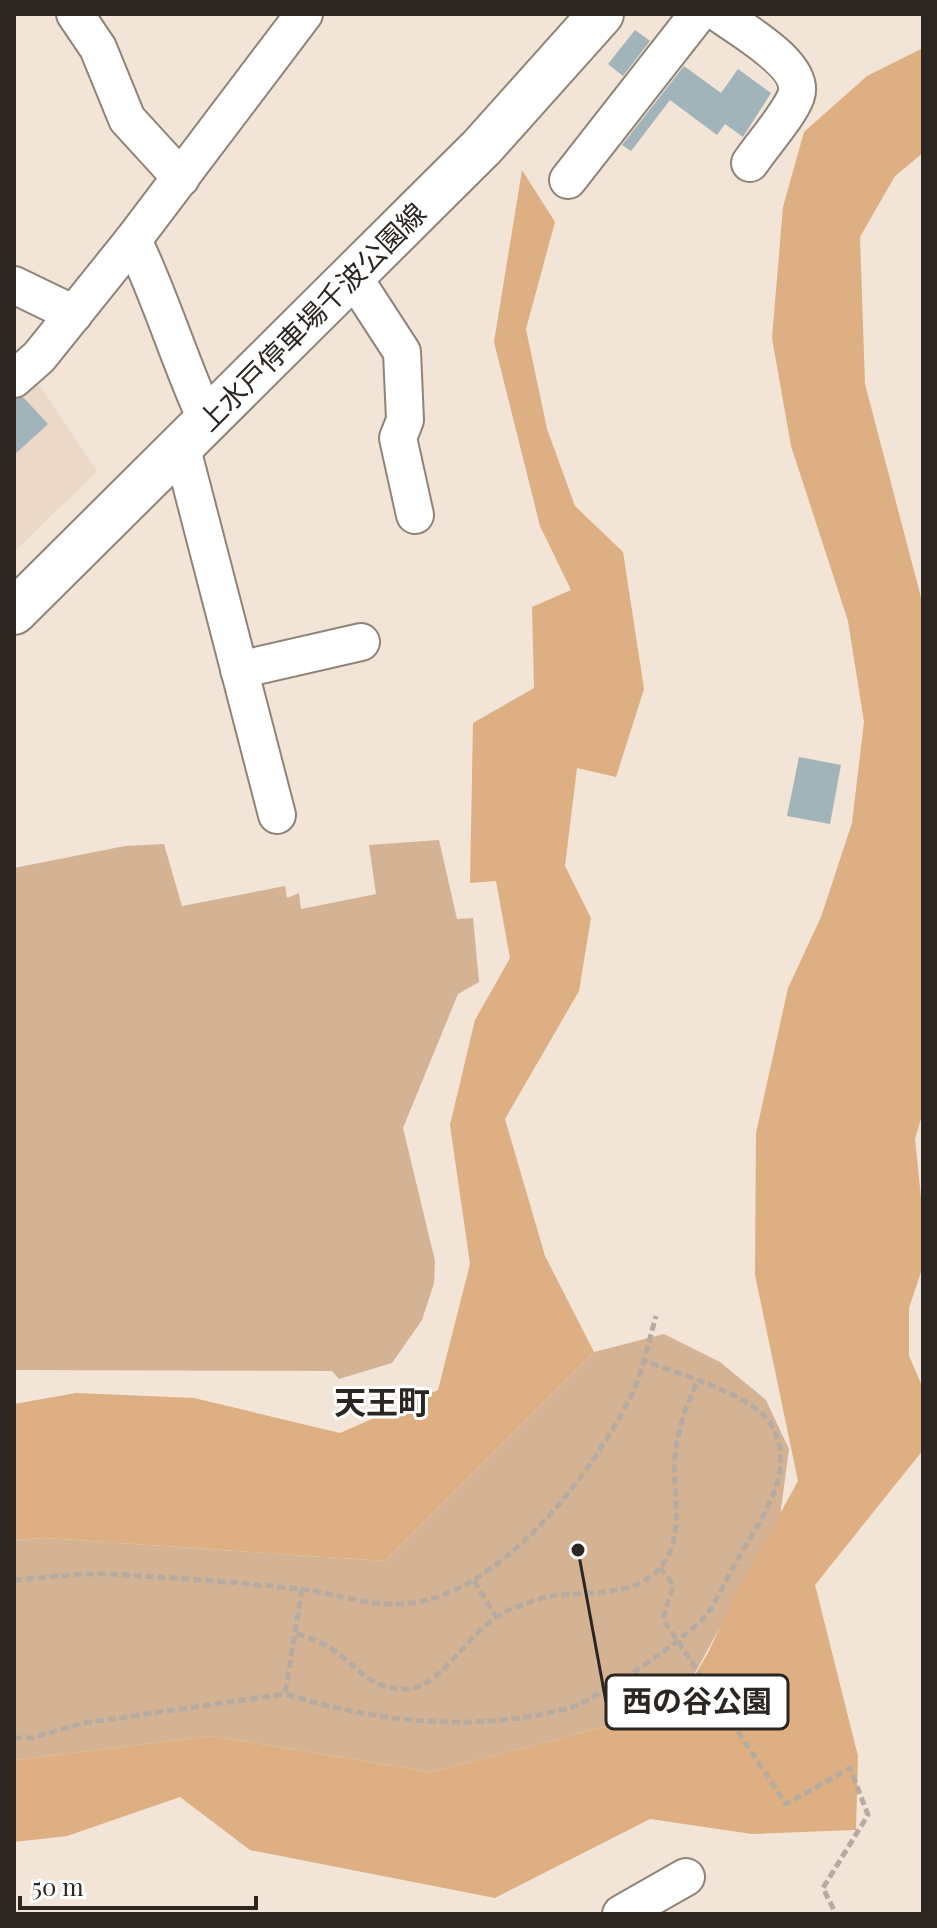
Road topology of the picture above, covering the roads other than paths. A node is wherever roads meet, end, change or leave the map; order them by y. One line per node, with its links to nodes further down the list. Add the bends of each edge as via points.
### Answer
1 (75, 14): 7 (street, via 98,48 127,119)
2 (304, 14): 7 (street)
3 (601, 14): 10 (main road, 上水戸停車場千波公園線, via 482,147)
4 (698, 14): 8 (street)
5 (720, 14): 6 (street, via 783,60 796,79 796,96)
6 (750, 163)
7 (181, 178): 9 (street)
8 (568, 180)
9 (133, 240): 12 (street); 14 (street)
10 (352, 275): 14 (main road, 上水戸停車場千波公園線); 15 (street, via 402,352 405,420 398,438)
11 (14, 285): 12 (street)
12 (74, 314): 13 (street)
13 (14, 379)
14 (194, 432): 16 (main road, 上水戸停車場千波公園線); 18 (street)
15 (415, 515)
16 (14, 612)
17 (361, 642): 18 (street)
18 (239, 670): 19 (street)
19 (277, 815)
20 (686, 1877): 21 (street)
21 (621, 1914)

